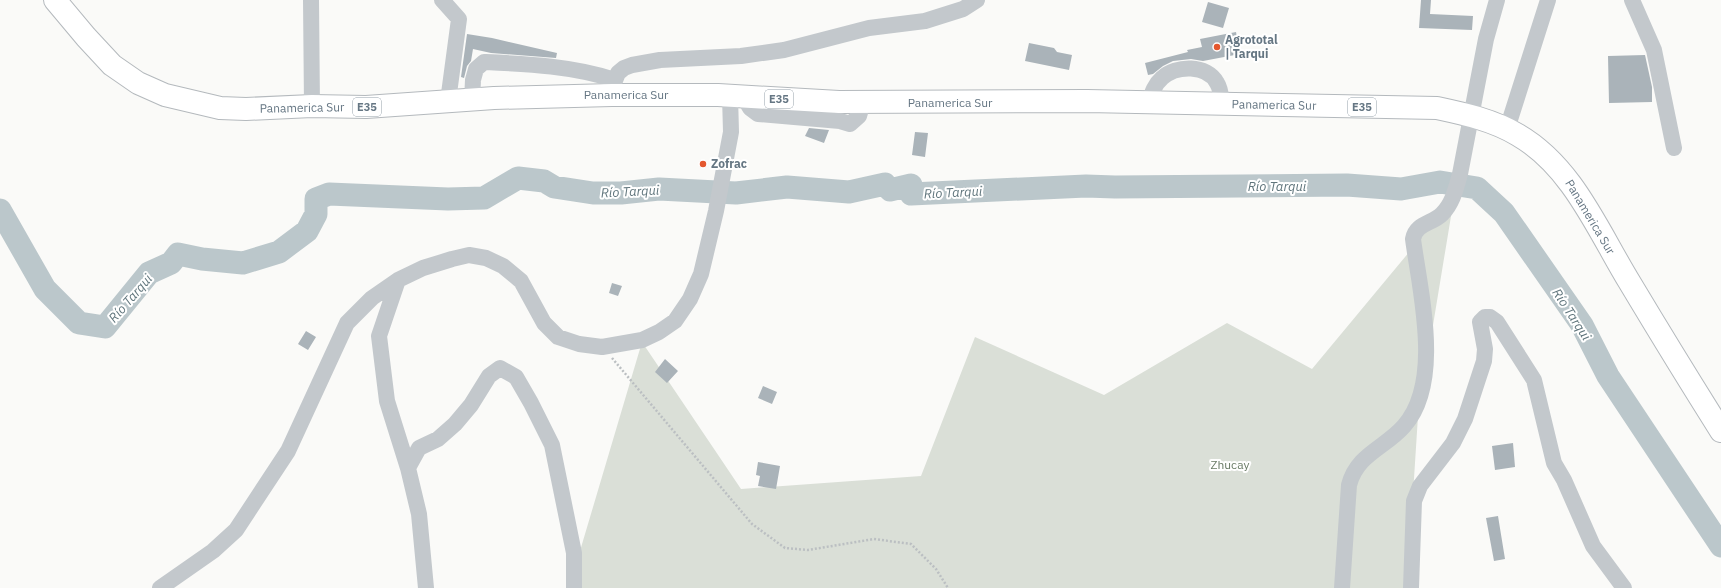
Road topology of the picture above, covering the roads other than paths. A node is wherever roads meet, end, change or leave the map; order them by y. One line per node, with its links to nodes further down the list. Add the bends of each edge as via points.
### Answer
1 (55, 0): 14 (highway, Panamerica Sur / E35, via 112,65 138,83 164,95 220,108)
2 (311, 0): 14 (street)
3 (442, 0): 11 (street, via 459,19)
4 (977, 0): 8 (street, via 963,9 925,21 869,28 784,50 741,56 660,60 632,65 618,74)
5 (1497, 0): 15 (street, via 1486,39)
6 (1548, 0): 16 (street)
7 (1632, 0): 17 (street, via 1654,50)
8 (614, 87): 9 (highway, Panamerica Sur / E35); 10 (highway, Panamerica Sur / E35, via 555,95); 10 (street, via 597,74 484,62 476,69)
9 (737, 96): 12 (highway, Panamerica Sur / E35, via 863,102); 18 (street, via 722,182 701,274 690,299 675,321 659,332 642,340 602,347 579,344 558,337 544,323 521,281 503,266 486,258 469,255 422,268)
10 (472, 100): 11 (highway, Panamerica Sur / E35)
11 (448, 101): 14 (highway, Panamerica Sur / E35, via 366,107)
12 (1149, 103): 13 (highway, Panamerica Sur / E35); 13 (street, via 1154,87 1163,77 1176,70 1188,68 1201,70 1217,81)
13 (1222, 104): 15 (highway, Panamerica Sur / E35, via 1437,108)
14 (312, 106)
15 (1472, 115): 16 (highway, Panamerica Sur / E35); 24 (street, via 1455,193 1442,214 1419,227 1414,235 1426,343 1422,387 1413,413 1404,426 1354,470 1349,485)
16 (1507, 129): 19 (highway, Panamerica Sur / E35, via 1542,154 1571,182)
17 (1674, 148)
18 (398, 280): 20 (street, via 379,336 387,401); 21 (street, via 372,298 347,323 288,451 236,530 213,551)
19 (1721, 431)
20 (408, 468): 22 (street, via 419,514); 23 (street, via 419,448 438,439 455,424 471,405 489,376 500,368 516,378 552,445 574,553)
21 (160, 588)
22 (426, 588)
23 (574, 588)
24 (1342, 588)
25 (1411, 588): 26 (street, via 1414,501 1420,486 1453,443 1465,419 1484,361 1485,349 1480,322 1484,317 1490,317 1498,322 1534,380 1554,462 1593,546)
26 (1624, 588)

